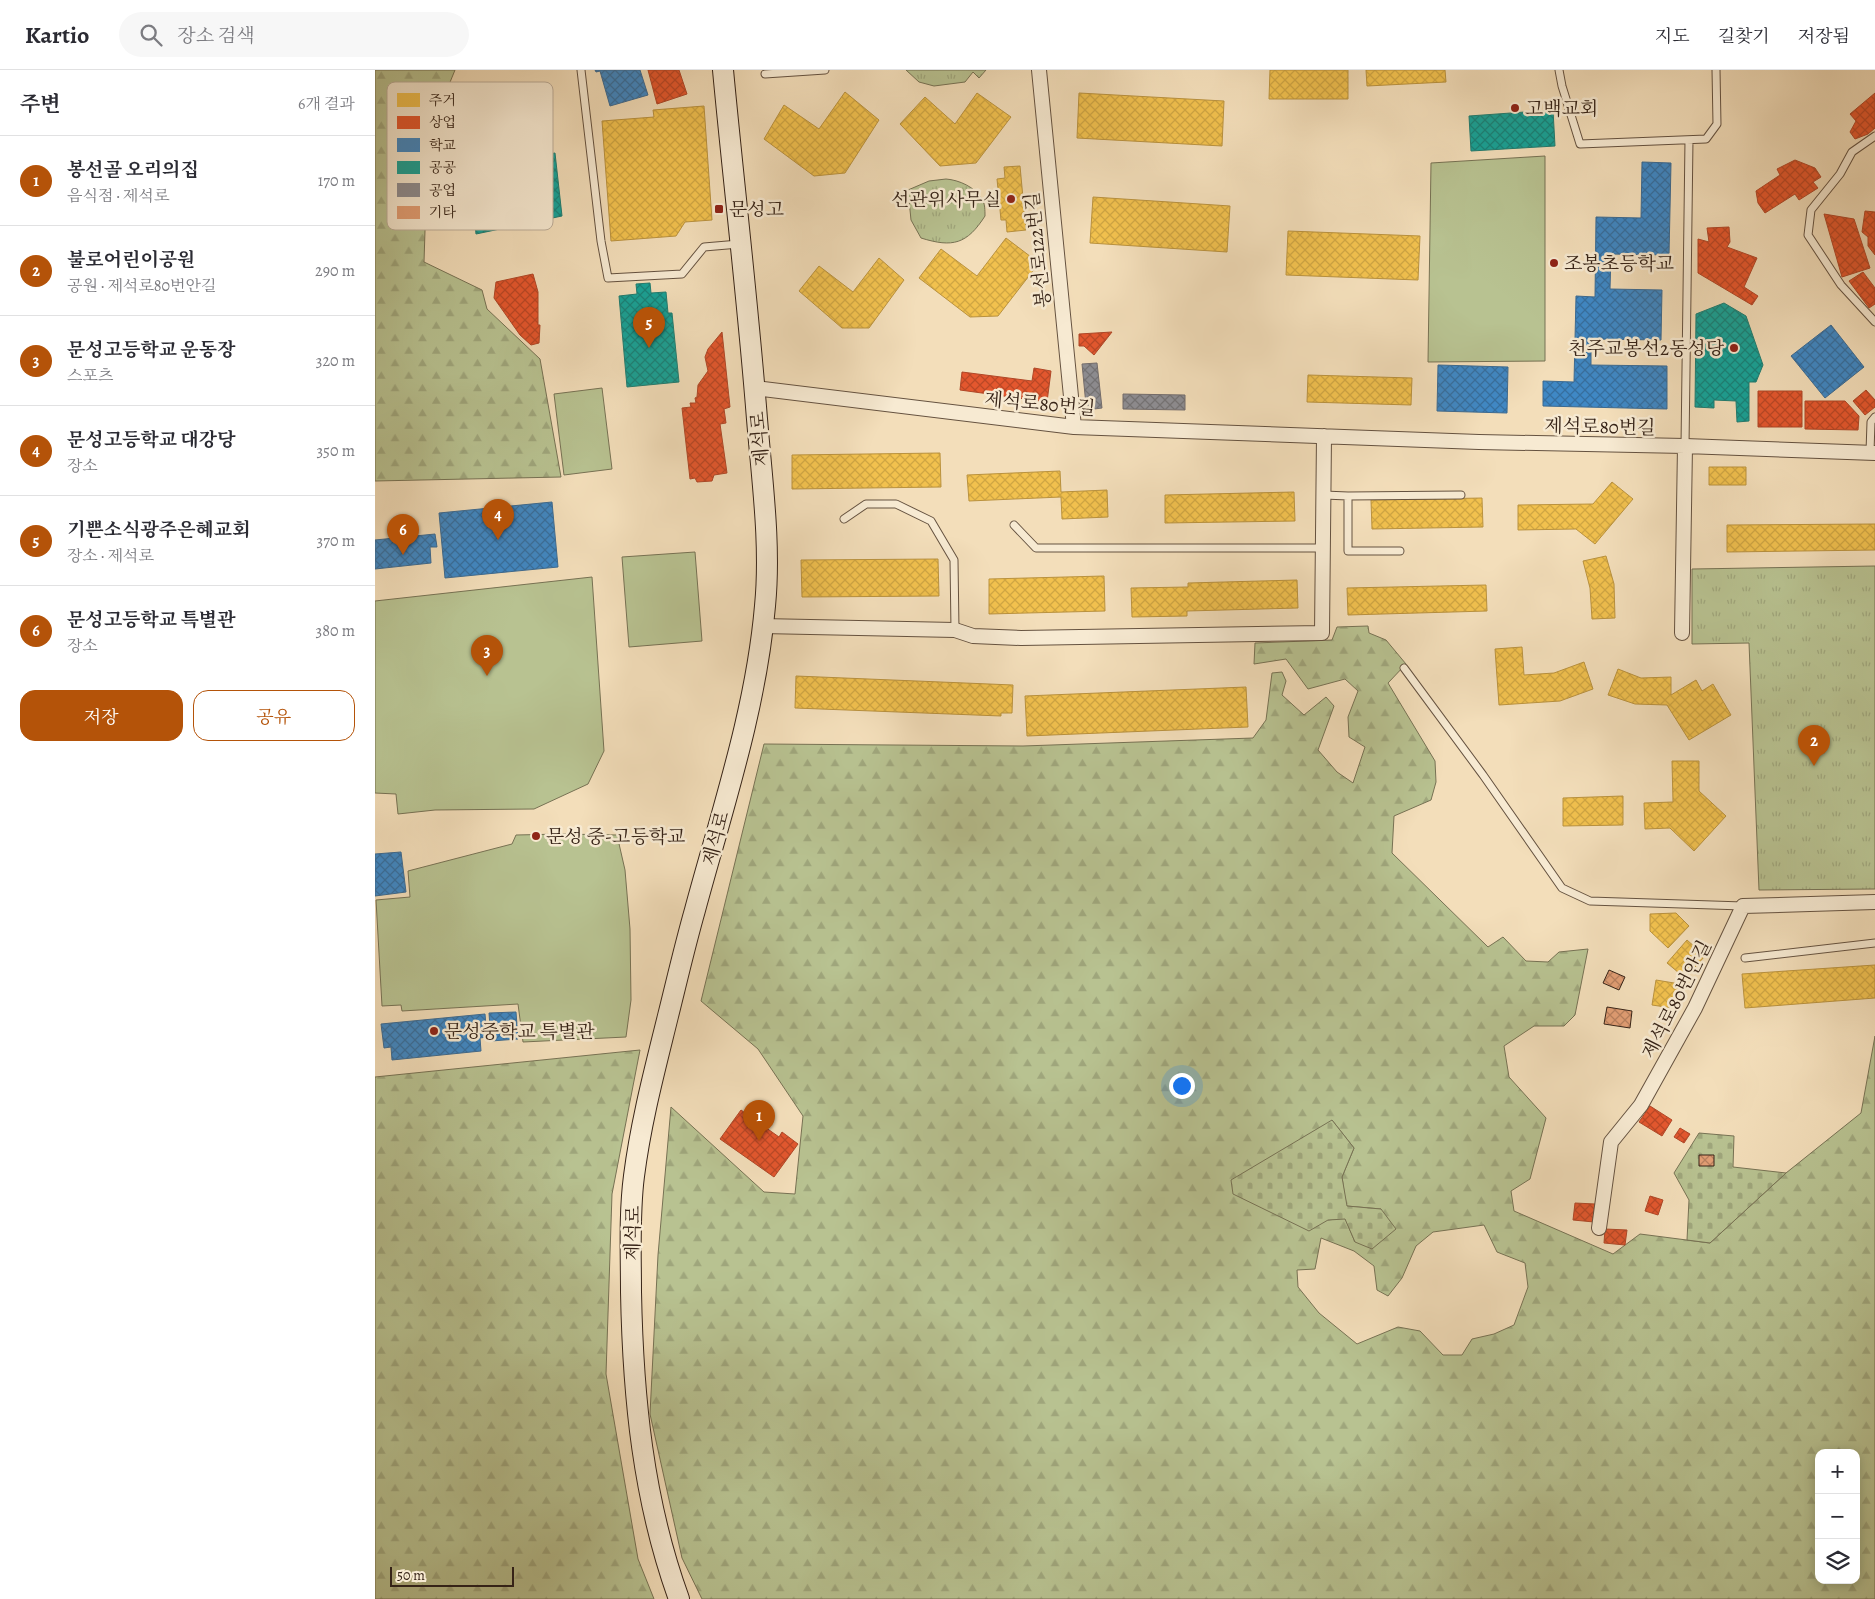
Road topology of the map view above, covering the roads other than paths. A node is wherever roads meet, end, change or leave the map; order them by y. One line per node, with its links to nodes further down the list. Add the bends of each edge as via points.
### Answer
1 (581, 70): 10 (lane, via 607,278 681,274 704,247)
2 (723, 70): 10 (street, 제석로)
3 (825, 70): 7 (lane)
4 (1039, 70): 14 (street, 봉선로122번길)
5 (1559, 70): 9 (lane, via 1580,144)
6 (1716, 70): 9 (lane, via 1717,124 1706,139)
7 (765, 74)
8 (1875, 136): 11 (lane, via 1852,152 1840,174 1811,210 1808,235 1841,285)
9 (1689, 140): 16 (lane)
10 (741, 244): 12 (street, 제석로)
11 (1875, 322)
12 (755, 388): 14 (street, 제석로80번길); 25 (street, 제석로, via 766,558)
13 (1875, 417): 17 (lane, via 1871,422)
14 (1074, 427): 15 (street, 제석로80번길)
15 (1324, 436): 16 (street, 제석로80번길); 18 (street)
16 (1685, 446): 17 (street, 제석로80번길); 27 (street)
17 (1872, 452)
18 (1324, 495): 20 (lane); 23 (street)
19 (1461, 495): 20 (lane)
20 (1348, 496): 24 (lane, via 1348,551)
21 (844, 519): 26 (lane, via 866,504 896,504 931,521 954,560)
22 (1014, 525): 23 (lane, via 1036,548)
23 (1323, 548): 26 (street, via 1322,633 1021,638 973,636)
24 (1399, 551)
25 (762, 626): 26 (street); 34 (street, 제석로, via 746,724 645,1105 634,1179 631,1310 637,1416 651,1506)
26 (955, 630)
27 (1682, 633)
28 (1404, 668): 30 (lane, via 1562,888 1590,901)
29 (1875, 902): 30 (street)
30 (1743, 906): 33 (street, 제석로80번안길, via 1695,1008 1641,1105 1611,1142)
31 (1875, 943): 32 (lane)
32 (1745, 958)
33 (1599, 1228)
34 (679, 1599)

